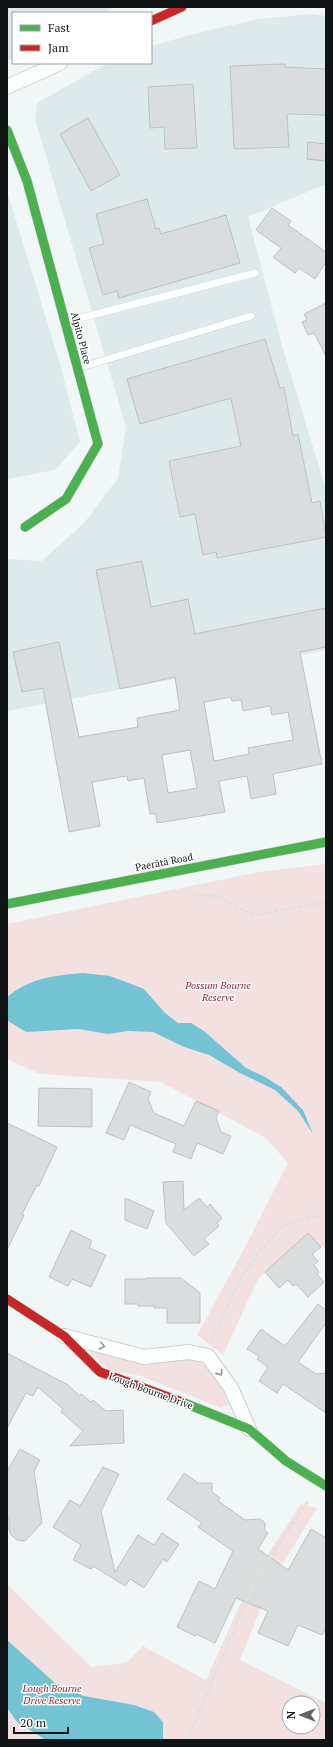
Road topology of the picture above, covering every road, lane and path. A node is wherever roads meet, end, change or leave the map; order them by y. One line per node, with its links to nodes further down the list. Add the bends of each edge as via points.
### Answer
1 (178, 8): 2 (street)
2 (152, 21)
3 (58, 64): 4 (street)
4 (7, 87)
5 (7, 130): 8 (street, Alpito Place, via 27,181)
6 (255, 272): 8 (lane)
7 (251, 316): 9 (lane)
8 (65, 322): 9 (street, Alpito Place)
9 (78, 368): 10 (street, Alpito Place, via 98,444 66,499)
10 (25, 527)
11 (326, 842): 14 (street, Paerātā Road)
12 (195, 895): 13 (path, via 217,896 255,915)
13 (326, 902)
14 (7, 904)
15 (326, 1215): 18 (path, via 296,1220 282,1226 258,1253 241,1278)
16 (7, 1299): 17 (street, Lough Bourne Drive)
17 (64, 1336): 19 (street, Lough Bourne Drive, via 100,1372); 19 (street, Lough Bourne Drive, one-way to 19, via 144,1357 189,1352 208,1356 231,1388)
18 (211, 1341)
19 (249, 1429): 20 (street, Lough Bourne Drive, via 286,1461)
20 (326, 1486)
21 (308, 1501): 22 (path, via 256,1579)
22 (190, 1734): 23 (path); 24 (path)
23 (187, 1740)
24 (195, 1740)

